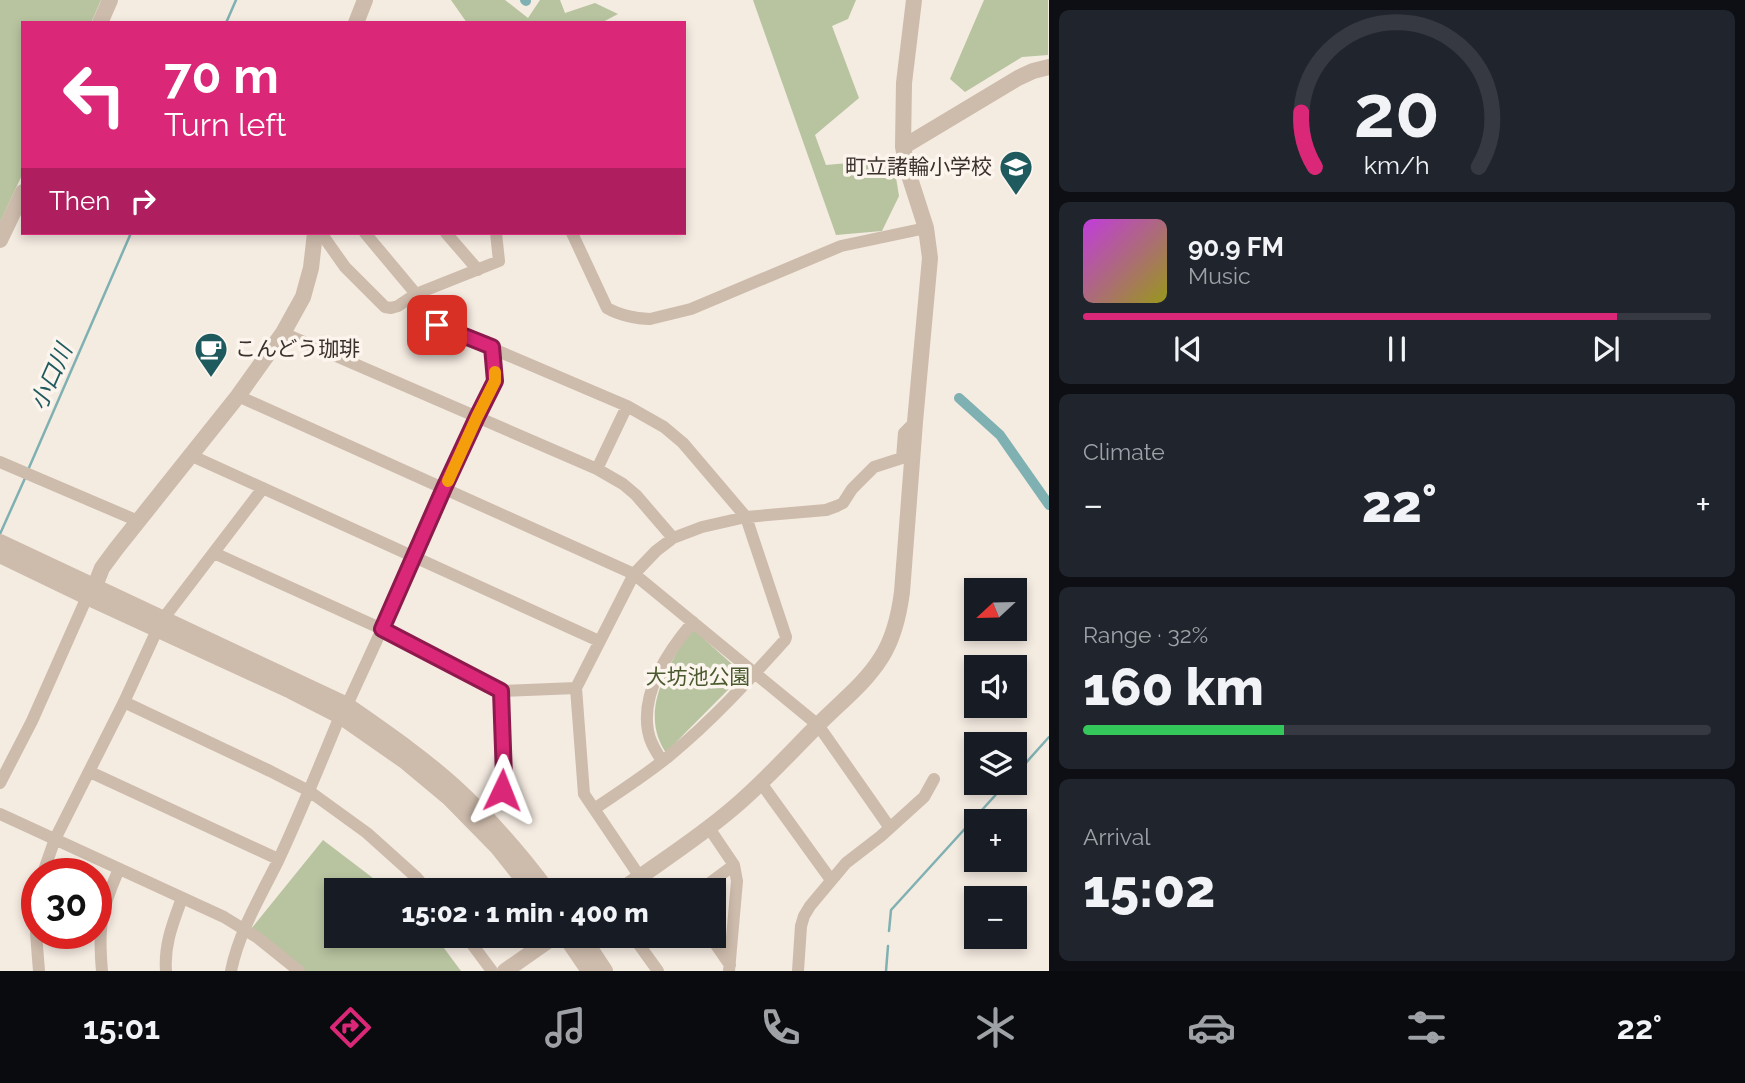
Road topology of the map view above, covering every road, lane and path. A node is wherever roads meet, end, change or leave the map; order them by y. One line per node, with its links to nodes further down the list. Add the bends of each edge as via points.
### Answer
1 (110, 0): 4 (street)
2 (365, 0): 5 (street)
3 (914, 0): 7 (street, via 904,83)
4 (101, 21)
5 (357, 21)
6 (1048, 67): 7 (street, via 1018,78)
7 (903, 147): 9 (street)
8 (21, 196): 16 (street)
9 (926, 228): 15 (street, via 856,241 691,309 644,319 607,308); 24 (street, via 930,258)
10 (315, 235): 19 (street, via 303,297)
11 (322, 235): 18 (street, via 345,267 385,307 398,306)
12 (367, 235): 18 (street)
13 (448, 235): 17 (street)
14 (496, 235): 17 (street, via 499,261)
15 (573, 235)
16 (0, 240)
17 (478, 270): 18 (street)
18 (416, 294): 20 (street, via 437,325)
19 (283, 333): 21 (street); 23 (street)
20 (492, 347): 22 (street); 23 (street, via 495,381)
21 (238, 396): 25 (street); 29 (street)
22 (628, 406): 27 (street); 30 (street, via 683,443)
23 (477, 417): 27 (street); 29 (street)
24 (915, 422): 30 (street, via 904,433 902,458 874,467 842,503 827,510); 47 (street, via 902,592 892,636 865,680)
25 (190, 455): 28 (street); 31 (street)
26 (0, 462): 31 (street)
27 (597, 469): 32 (street, via 636,495)
28 (263, 488): 34 (street); 35 (street)
29 (444, 488): 35 (street); 36 (street)
30 (746, 517): 32 (street); 42 (street, via 786,636)
31 (138, 521): 37 (street, via 102,568)
32 (673, 538): 36 (street)
33 (4, 550): 37 (street)
34 (214, 553): 39 (street); 40 (street)
35 (414, 556): 40 (street); 41 (street)
36 (634, 574): 38 (street); 41 (street)
37 (91, 591): 39 (street); 51 (street)
38 (693, 622): 42 (street); 48 (street, via 661,669 648,703 647,728)
39 (160, 625): 45 (street); 46 (street, via 291,691)
40 (382, 629): 44 (street); 46 (street)
41 (599, 641): 43 (street)
42 (755, 673): 47 (street); 48 (street)
43 (576, 688): 44 (street); 54 (street, via 582,788)
44 (501, 691): 56 (street, via 504,777 502,790)
45 (124, 702): 49 (street); 53 (street)
46 (344, 711): 53 (street); 56 (street, via 420,758); 66 (street, via 448,797)
47 (818, 725): 52 (street); 58 (street)
48 (662, 761): 54 (street)
49 (90, 772): 59 (street); 61 (street)
50 (934, 779): 58 (street, via 924,797)
51 (0, 783)
52 (761, 783): 57 (street); 69 (street)
53 (309, 791): 61 (street); 65 (street, via 367,833)
54 (594, 809): 64 (street)
55 (0, 814): 59 (street)
56 (486, 817): 67 (street)
57 (709, 828): 62 (street); 64 (street)
58 (890, 828): 69 (street)
59 (55, 839): 60 (street); 63 (street)
60 (48, 858)
61 (278, 859): 71 (street)
62 (734, 865): 68 (street); 79 (street, via 737,881)
63 (119, 869): 70 (street); 81 (street, via 101,921)
64 (640, 877)
65 (417, 878)
66 (522, 878)
67 (538, 878)
68 (716, 878)
69 (831, 880): 90 (street, via 804,916)
70 (182, 898): 71 (street); 82 (street, via 169,933)
71 (244, 929): 83 (street); 84 (street)
72 (475, 948): 85 (street)
73 (538, 948): 86 (street)
74 (573, 948): 87 (street)
75 (590, 948): 88 (street)
76 (641, 948): 89 (street)
77 (718, 948): 79 (street)
78 (37, 949): 80 (street)
79 (730, 968)
80 (38, 971)
81 (102, 971)
82 (166, 971)
83 (231, 971)
84 (299, 971)
85 (492, 971)
86 (505, 971)
87 (589, 971)
88 (605, 971)
89 (658, 971)
90 (798, 971)

